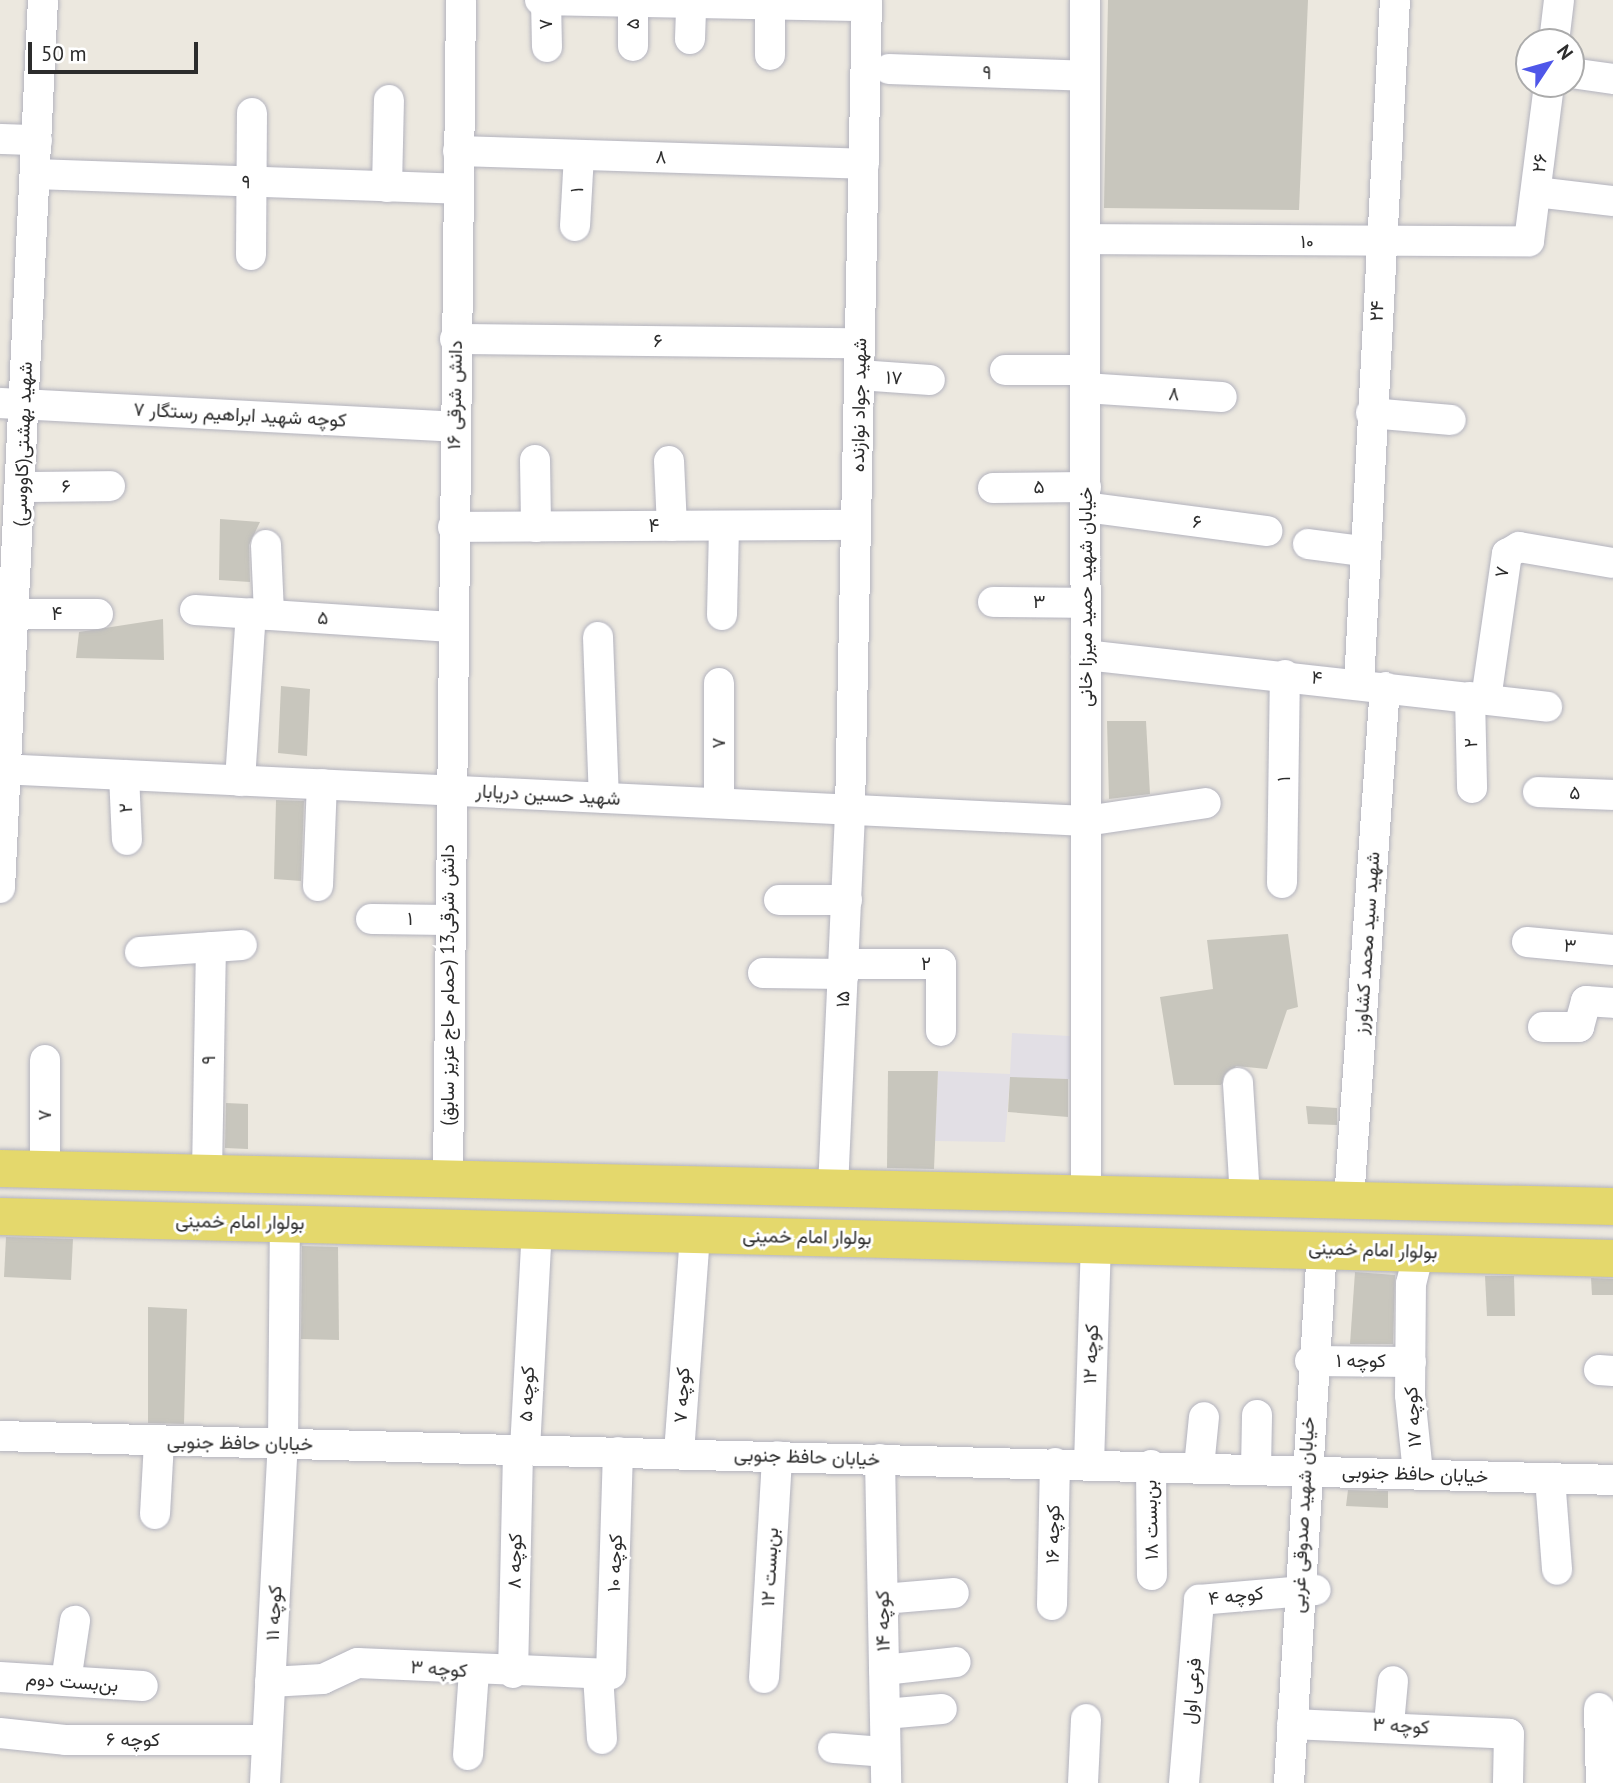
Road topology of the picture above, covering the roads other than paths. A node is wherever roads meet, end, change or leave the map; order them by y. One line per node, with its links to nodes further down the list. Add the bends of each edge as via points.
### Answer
1 (43, 0): 27 (street, شهید بهشتی(کاووسی))
2 (461, 0): 28 (street, دانش شرقی ۱۶)
3 (540, 0): 4 (street)
4 (546, 0): 5 (street); 17 (street, ۷)
5 (553, 0): 9 (street)
6 (1085, 0): 21 (street, خیابان شهید حمید میرزا خانی)
7 (1395, 0): 40 (street, ۲۴)
8 (1559, 0): 14 (street)
9 (633, 2): 11 (street); 16 (street, ۵)
10 (729, 2): 11 (street); 13 (street)
11 (691, 3): 15 (street)
12 (867, 3): 13 (street); 30 (street, شهید جواد نوازنده)
13 (770, 4): 18 (street)
14 (1556, 28)
15 (690, 39)
16 (633, 46)
17 (547, 47)
18 (770, 55)
19 (889, 69): 21 (street, ۹)
20 (1585, 75): 22 (street)
21 (1085, 76): 38 (street, خیابان شهید حمید میرزا خانی)
22 (1613, 79)
23 (1547, 98): 35 (street, ۲۶)
24 (389, 100): 33 (street)
25 (252, 113): 32 (street)
26 (0, 139): 27 (street)
27 (37, 140): 31 (street, شهید بهشتی(کاووسی))
28 (458, 151): 29 (street, ۸); 34 (street, دانش شرقی ۱۶)
29 (579, 155): 30 (street, ۸); 37 (street, ۱)
30 (864, 164): 43 (street, شهید جواد نوازنده)
31 (35, 174): 32 (street, ۹); 49 (street, شهید بهشتی(کاووسی))
32 (253, 182): 33 (street, ۹); 41 (street)
33 (387, 187): 34 (street, ۹)
34 (458, 189): 42 (street, دانش شرقی ۱۶)
35 (1536, 192): 36 (street); 39 (street, ۲۶)
36 (1613, 201)
37 (575, 226)
38 (1085, 239): 40 (street, ۱۰); 46 (street, خیابان شهید حمید میرزا خانی)
39 (1529, 241): 40 (street, ۱۰)
40 (1380, 243): 50 (street, ۲۴)
41 (251, 255)
42 (456, 339): 43 (street, ۶); 52 (street, دانش شرقی ۱۶)
43 (860, 343): 45 (street, شهید جواد نوازنده)
44 (1005, 370): 46 (street)
45 (859, 375): 47 (street, ۱۷); 59 (street, شهید جواد نوازنده)
46 (1086, 379): 48 (street, ۸); 58 (street, خیابان شهید حمید میرزا خانی)
47 (930, 380)
48 (1222, 397)
49 (13, 403): 52 (street, کوچه شهید ابراهیم رستگار ۷); 56 (street, شهید بهشتی(کاووسی))
50 (1371, 413): 51 (street); 67 (street, ۲۴)
51 (1451, 420)
52 (454, 426): 62 (street, دانش شرقی ۱۶)
53 (535, 460): 63 (street)
54 (669, 461): 60 (street)
55 (110, 486): 56 (street, ۶)
56 (21, 487): 72 (street, شهید بهشتی(کاووسی))
57 (993, 488): 58 (street, ۵)
58 (1085, 497): 64 (street, ۶); 70 (street, خیابان شهید حمید میرزا خانی)
59 (856, 524): 61 (street, ۴); 96 (street, شهید جواد نوازنده)
60 (672, 526): 61 (street, ۴); 63 (street, ۴)
61 (724, 526): 75 (street)
62 (453, 527): 63 (street, ۴); 77 (street, دانش شرقی ۱۶)
63 (536, 527)
64 (1267, 531)
65 (1308, 544): 67 (street)
66 (266, 545): 74 (street)
67 (1362, 551): 76 (street, ۲۴)
68 (1613, 563): 83 (street, ۷, via 1519,547 1507,554)
69 (993, 602): 70 (street, ۳)
70 (1085, 603): 79 (street, خیابان شهید حمید میرزا خانی)
71 (195, 610): 74 (street, ۵)
72 (16, 614): 73 (street, ۴); 85 (street, شهید بهشتی(کاووسی))
73 (98, 614)
74 (260, 614): 77 (street, ۵); 87 (street)
75 (722, 615)
76 (1362, 622): 82 (street, شهید سید محمد کشاورز)
77 (451, 627): 90 (street, دانش شرقی ۱۶)
78 (598, 637): 93 (street)
79 (1086, 655): 80 (street, ۴); 97 (street, خیابان شهید حمید میرزا خانی)
80 (1285, 675): 82 (street, ۴); 99 (street, ۱)
81 (719, 683): 94 (street, ۷)
82 (1372, 685): 83 (street, ۴); 125 (street, شهید سید محمد کشاورز)
83 (1478, 698): 84 (street, ۴); 89 (street, ۲)
84 (1547, 707)
85 (5, 770): 86 (street, شهید حسین دریابار); 101 (street, شهید بهشتی(کاووسی))
86 (124, 775): 87 (street, شهید حسین دریابار); 98 (street, ۲)
87 (240, 781): 88 (street, شهید حسین دریابار)
88 (322, 785): 90 (street, شهید حسین دریابار); 100 (street)
89 (1472, 788)
90 (449, 790): 93 (street, شهید حسین دریابار); 105 (street, دانش شرقی13 (حمام حاج عزیز سابق))
91 (1538, 792): 92 (street, ۵)
92 (1613, 795)
93 (604, 798): 94 (street, شهید حسین دریابار)
94 (719, 803): 96 (street, شهید حسین دریابار)
95 (1206, 803): 97 (street)
96 (850, 810): 97 (street, شهید حسین دریابار); 103 (street, ۱۵)
97 (1086, 821): 123 (street, خیابان شهید حمید میرزا خانی)
98 (127, 841)
99 (1282, 883)
100 (318, 886)
101 (0, 888)
102 (779, 900): 103 (street)
103 (847, 900): 111 (street, ۱۵)
104 (371, 919): 105 (street, ۱)
105 (450, 920): 121 (street, دانش شرقی13 (حمام حاج عزیز سابق))
106 (1527, 942): 109 (street, ۳)
107 (242, 945): 108 (street)
108 (211, 947): 110 (street); 120 (street, ۹)
109 (1613, 950)
110 (139, 952)
111 (844, 969): 112 (street); 115 (street, ۲, via 941,964); 122 (street, ۱۵)
112 (763, 974)
113 (1613, 1003): 114 (street, via 1586,1001 1579,1027)
114 (1543, 1027)
115 (941, 1031)
116 (45, 1060): 119 (street, ۷)
117 (1238, 1083): 124 (street)
118 (0, 1168): 119 (main road)
119 (45, 1169): 120 (main road)
120 (207, 1173): 121 (main road)
121 (448, 1179): 122 (main road)
122 (833, 1188): 123 (main road)
123 (1086, 1194): 124 (main road)
124 (1245, 1198): 125 (main road)
125 (1349, 1200): 126 (main road)
126 (1613, 1206)
127 (0, 1216): 128 (main road, بولوار امام خمینی)
128 (285, 1223): 129 (main road, بولوار امام خمینی); 141 (street)
129 (537, 1230): 130 (main road, بولوار امام خمینی); 142 (street, کوچه ۵)
130 (695, 1234): 131 (main road, بولوار امام خمینی); 144 (street, کوچه ۷)
131 (1096, 1244): 132 (main road, بولوار امام خمینی); 148 (street, کوچه ۱۲)
132 (1322, 1248): 133 (main road, بولوار امام خمینی); 135 (street, خیابان شهید صدوقی غربی)
133 (1419, 1253): 134 (main road, بولوار امام خمینی); 136 (street, via 1411,1284)
134 (1613, 1258)
135 (1311, 1361): 136 (street, کوچه ۱); 152 (street, خیابان شهید صدوقی غربی)
136 (1411, 1362): 153 (street, کوچه ۱۷)
137 (1257, 1415): 151 (street)
138 (1204, 1418): 150 (street)
139 (0, 1436): 140 (street, خیابان حافظ جنوبی)
140 (159, 1442): 141 (street, خیابان حافظ جنوبی); 156 (street)
141 (284, 1443): 142 (street, خیابان حافظ جنوبی); 174 (street, کوچه ۱۱)
142 (521, 1449): 143 (street, خیابان حافظ جنوبی); 168 (street, کوچه ۸)
143 (618, 1452): 144 (street, خیابان حافظ جنوبی); 169 (street, کوچه ۱۰)
144 (679, 1453): 145 (street, خیابان حافظ جنوبی)
145 (776, 1456): 146 (street, خیابان حافظ جنوبی); 171 (street, بن‌بست ۱۲)
146 (880, 1459): 147 (street, خیابان حافظ جنوبی); 161 (street, کوچه ۱۴)
147 (1055, 1463): 148 (street, خیابان حافظ جنوبی); 163 (street, کوچه ۱۶)
148 (1089, 1464): 149 (street, خیابان حافظ جنوبی)
149 (1151, 1465): 150 (street, خیابان حافظ جنوبی); 158 (street, بن‌بست ۱۸)
150 (1199, 1467): 151 (street, خیابان حافظ جنوبی)
151 (1256, 1469): 152 (street, خیابان حافظ جنوبی)
152 (1306, 1469): 153 (street, خیابان حافظ جنوبی); 159 (street, خیابان شهید صدوقی غربی)
153 (1418, 1473): 154 (street, خیابان حافظ جنوبی)
154 (1550, 1478): 155 (street, خیابان حافظ جنوبی); 157 (street)
155 (1613, 1480)
156 (155, 1514)
157 (1557, 1570)
158 (1152, 1575)
159 (1307, 1590): 162 (street, کوچه ۴); 180 (street, خیابان شهید صدوقی غربی)
160 (954, 1593): 161 (street)
161 (883, 1599): 166 (street, کوچه ۱۴)
162 (1199, 1600): 191 (street, فرعی اول)
163 (1052, 1605)
164 (75, 1621): 172 (street)
165 (956, 1662): 166 (street)
166 (884, 1670): 178 (street, کوچه ۱۴)
167 (474, 1672): 168 (street, کوچه ۳); 174 (street, کوچه ۳, via 358,1663 323,1679); 187 (street)
168 (513, 1673): 169 (street, کوچه ۳)
169 (605, 1674): 183 (street)
170 (0, 1677): 172 (street, بن‌بست دوم)
171 (764, 1678)
172 (66, 1681): 175 (street, بن‌بست دوم)
173 (1393, 1681): 181 (street)
174 (270, 1682): 184 (street, کوچه ۱۱)
175 (143, 1686)
176 (1599, 1708): 195 (street)
177 (942, 1709): 178 (street)
178 (885, 1714): 186 (street, کوچه ۱۴)
179 (1086, 1719): 190 (street)
180 (1292, 1724): 181 (street, کوچه ۳); 192 (street, خیابان شهید صدوقی غربی)
181 (1389, 1724): 193 (street, کوچه ۳, via 1509,1734)
182 (0, 1733): 184 (street, کوچه ۶, via 65,1740)
183 (602, 1739)
184 (267, 1740): 188 (street, کوچه ۱۱)
185 (833, 1748): 186 (street)
186 (885, 1752): 189 (street, کوچه ۱۴)
187 (468, 1755)
188 (265, 1783)
189 (886, 1783)
190 (1083, 1783)
191 (1184, 1783)
192 (1289, 1783)
193 (1508, 1783)
194 (1580, 1783): 195 (street)
195 (1601, 1783)

